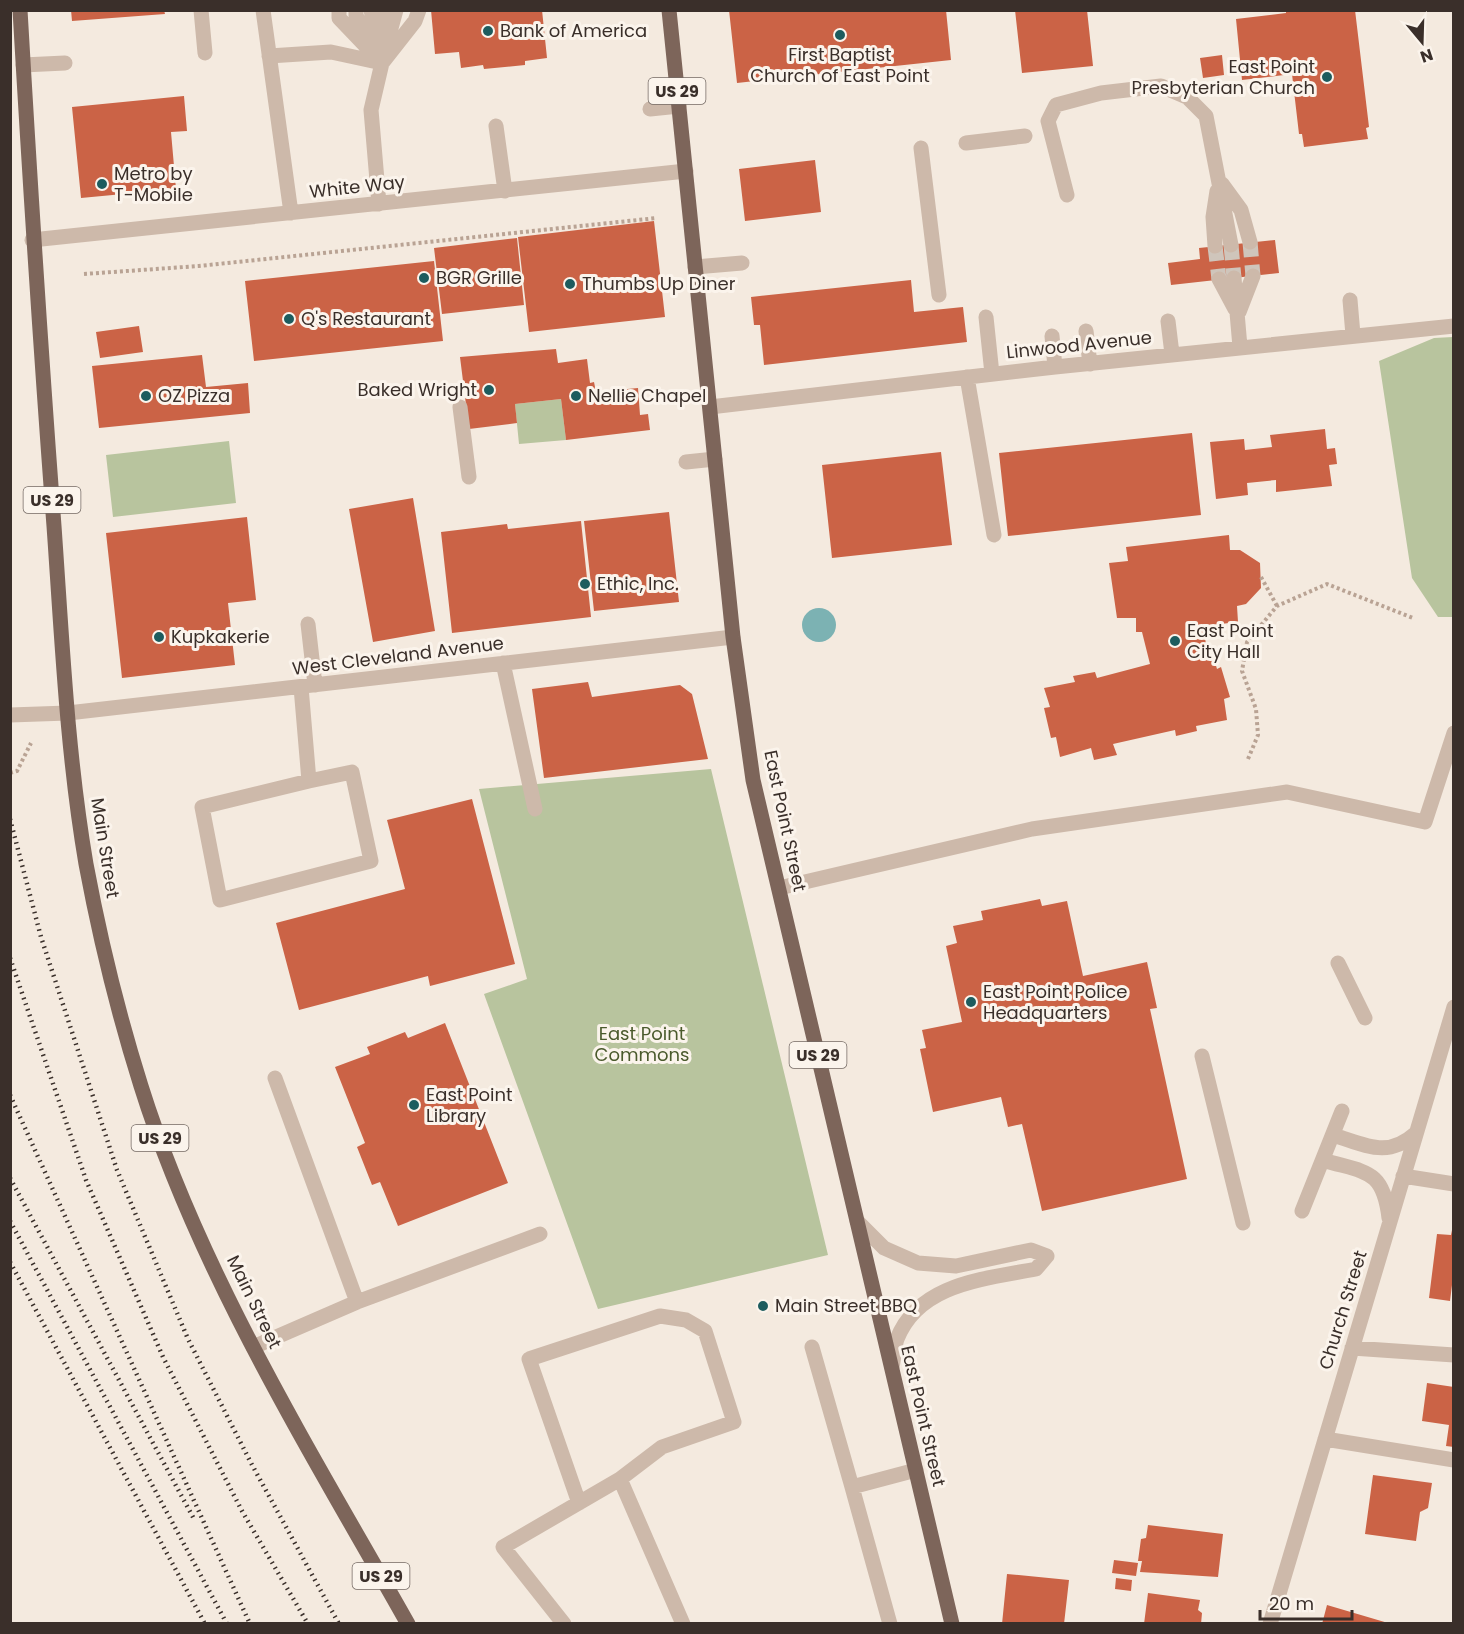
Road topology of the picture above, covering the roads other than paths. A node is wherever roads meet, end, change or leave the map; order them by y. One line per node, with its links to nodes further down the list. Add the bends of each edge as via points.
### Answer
1 (20, 10): 16 (main road, Main Street / US 29)
2 (201, 10): 12 (street)
3 (263, 10): 13 (street)
4 (339, 10): 15 (street, via 339,18)
5 (356, 10): 15 (street)
6 (371, 10): 15 (street)
7 (383, 10): 15 (street)
8 (396, 10): 15 (street)
9 (408, 10): 15 (street)
10 (419, 10): 15 (street)
11 (669, 10): 17 (main road, East Point Street / US 29)
12 (205, 53)
13 (269, 56): 15 (street, via 331,52); 28 (street)
14 (65, 63): 16 (street)
15 (382, 63): 27 (street, via 371,110)
16 (23, 65): 29 (main road, Main Street / US 29)
17 (679, 106): 18 (street); 23 (main road, East Point Street / US 29)
18 (650, 109)
19 (495, 126): 25 (street)
20 (1025, 136): 21 (street)
21 (966, 143)
22 (921, 148): 36 (street)
23 (686, 171): 25 (street, White Way); 33 (main road, East Point Street / US 29)
24 (1218, 179): 26 (street, via 1206,116 1187,97 1161,86 1132,89 1056,105 1048,121); 30 (street, via 1241,210); 31 (street, via 1213,217)
25 (505, 191): 27 (street, White Way)
26 (1067, 195)
27 (379, 204): 28 (street, White Way)
28 (291, 213): 29 (street, White Way)
29 (32, 240): 61 (main road, Main Street / US 29)
30 (1250, 242)
31 (1223, 245)
32 (742, 263): 33 (street)
33 (695, 267): 52 (main road, East Point Street / US 29)
34 (1253, 276): 38 (street)
35 (1227, 279): 38 (street)
36 (939, 295)
37 (1350, 300): 43 (street)
38 (1238, 314): 45 (street)
39 (986, 317): 49 (street)
40 (1168, 321): 46 (street)
41 (1454, 326): 43 (street, Linwood Avenue)
42 (1086, 332): 47 (street)
43 (1353, 335): 45 (street, Linwood Avenue)
44 (1052, 336): 48 (street)
45 (1240, 347): 46 (street, Linwood Avenue)
46 (1172, 354): 47 (street, Linwood Avenue)
47 (1090, 364): 48 (street, Linwood Avenue)
48 (1055, 367): 49 (street, Linwood Avenue)
49 (992, 374): 50 (street, Linwood Avenue)
50 (967, 377): 52 (street, Linwood Avenue); 56 (street)
51 (460, 407): 55 (street)
52 (710, 407): 53 (main road, East Point Street / US 29)
53 (715, 459): 54 (street); 58 (main road, East Point Street / US 29)
54 (686, 462)
55 (469, 477)
56 (994, 535)
57 (308, 624): 60 (street)
58 (733, 637): 59 (street, West Cleveland Avenue); 66 (main road, East Point Street / US 29, via 753,780)
59 (503, 663): 60 (street, West Cleveland Avenue); 65 (street)
60 (308, 686): 61 (street, West Cleveland Avenue); 64 (street)
61 (68, 713): 62 (street, West Cleveland Avenue); 84 (main road, Main Street / US 29, via 86,862 110,976 141,1088 182,1197)
62 (10, 715)
63 (1454, 733): 66 (street, via 1425,822 1287,792 1032,829)
64 (309, 781): 64 (street, via 202,807 220,900 371,861 352,772)
65 (534, 809)
66 (779, 888): 79 (main road, East Point Street / US 29)
67 (1338, 963): 69 (street)
68 (1454, 1007): 73 (street, Church Street)
69 (1365, 1018)
70 (1202, 1056): 80 (street)
71 (275, 1078): 83 (street)
72 (1342, 1111): 74 (street)
73 (1416, 1133): 74 (street, via 1389,1149); 76 (street, Church Street)
74 (1333, 1135): 75 (street)
75 (1323, 1161): 78 (street); 81 (street, via 1370,1174 1382,1186)
76 (1403, 1176): 77 (street); 81 (street, Church Street)
77 (1454, 1184)
78 (1302, 1211)
79 (857, 1221): 88 (main road, East Point Street / US 29); 88 (street, via 884,1248 918,1263 956,1266 1031,1250 1047,1256 1036,1269 959,1285 933,1296 912,1315 897,1339)
80 (1243, 1223)
81 (1389, 1223): 86 (street, Church Street)
82 (540, 1234): 83 (street)
83 (357, 1302): 84 (street)
84 (253, 1347): 95 (main road, Main Street / US 29)
85 (812, 1347): 93 (street)
86 (1352, 1348): 87 (street); 89 (street, Church Street)
87 (1454, 1355)
88 (892, 1367): 91 (main road, East Point Street / US 29)
89 (1325, 1439): 90 (street); 100 (street, Church Street)
90 (1454, 1460)
91 (916, 1470): 93 (street); 99 (main road, East Point Street / US 29)
92 (620, 1479): 94 (street); 94 (street, via 662,1447 734,1422 705,1331 686,1320 660,1316 529,1359); 97 (street)
93 (852, 1486): 98 (street)
94 (579, 1503): 96 (street, via 503,1547)
95 (408, 1623)
96 (564, 1623)
97 (683, 1623)
98 (890, 1623)
99 (952, 1623)
100 (1270, 1623)

